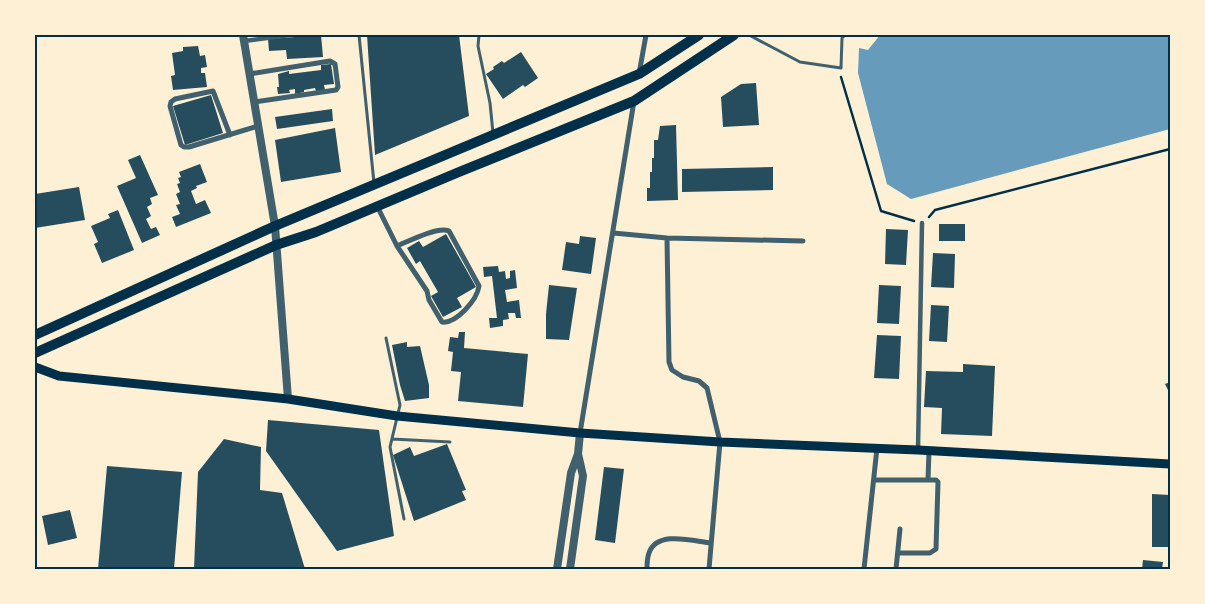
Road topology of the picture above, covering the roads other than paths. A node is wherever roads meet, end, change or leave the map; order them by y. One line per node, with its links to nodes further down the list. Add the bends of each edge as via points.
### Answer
1 (290, 35): 9 (street)
2 (359, 35): 17 (lane)
3 (479, 35): 15 (lane, via 478,46)
4 (646, 35): 11 (street)
5 (699, 35): 11 (main road)
6 (734, 35): 12 (main road)
7 (749, 35): 8 (lane, via 800,62 841,68 842,38)
8 (845, 35)
9 (243, 38): 10 (street)
10 (249, 74): 13 (street); 13 (street, via 330,62 335,64 336,90)
11 (639, 74): 15 (main road)
12 (634, 101): 18 (main road); 21 (street)
13 (254, 102): 14 (street)
14 (258, 126): 16 (street); 20 (street)
15 (493, 134): 17 (main road)
16 (230, 135): 16 (street, via 184,147 171,102 213,91)
17 (374, 184): 20 (main road)
18 (378, 206): 24 (main road); 25 (street)
19 (922, 223): 37 (street)
20 (275, 226): 24 (street); 26 (main road)
21 (613, 232): 22 (street); 32 (street)
22 (667, 238): 23 (street); 35 (street, via 669,362 672,370 699,381 707,388)
23 (803, 241)
24 (276, 245): 28 (main road); 30 (street)
25 (397, 246): 25 (street, via 427,291 442,322 450,321 470,305 479,286 449,231 443,230)
26 (35, 335)
27 (386, 338): 31 (lane, via 400,405)
28 (35, 352)
29 (35, 368): 30 (main road, via 59,376)
30 (288, 399): 31 (main road)
31 (397, 416): 32 (main road); 33 (lane)
32 (580, 433): 35 (main road); 39 (street)
33 (392, 439): 34 (lane); 45 (lane, via 390,447)
34 (450, 442)
35 (720, 442): 36 (main road); 47 (street)
36 (877, 448): 37 (main road); 41 (street)
37 (918, 450): 38 (main road)
38 (929, 451): 40 (main road); 42 (street)
39 (578, 454): 43 (street, via 571,473); 44 (street, via 583,476)
40 (1170, 464)
41 (874, 480): 42 (street); 53 (street)
42 (928, 480): 48 (street, via 936,480 938,484 936,549 930,553)
43 (566, 509): 44 (street); 49 (street)
44 (579, 510): 50 (street)
45 (404, 518)
46 (900, 529): 48 (street)
47 (711, 543): 51 (street, via 666,538 655,543 649,552); 52 (street)
48 (898, 553): 54 (street)
49 (557, 569)
50 (570, 569)
51 (647, 569)
52 (709, 569)
53 (864, 569)
54 (896, 569)

